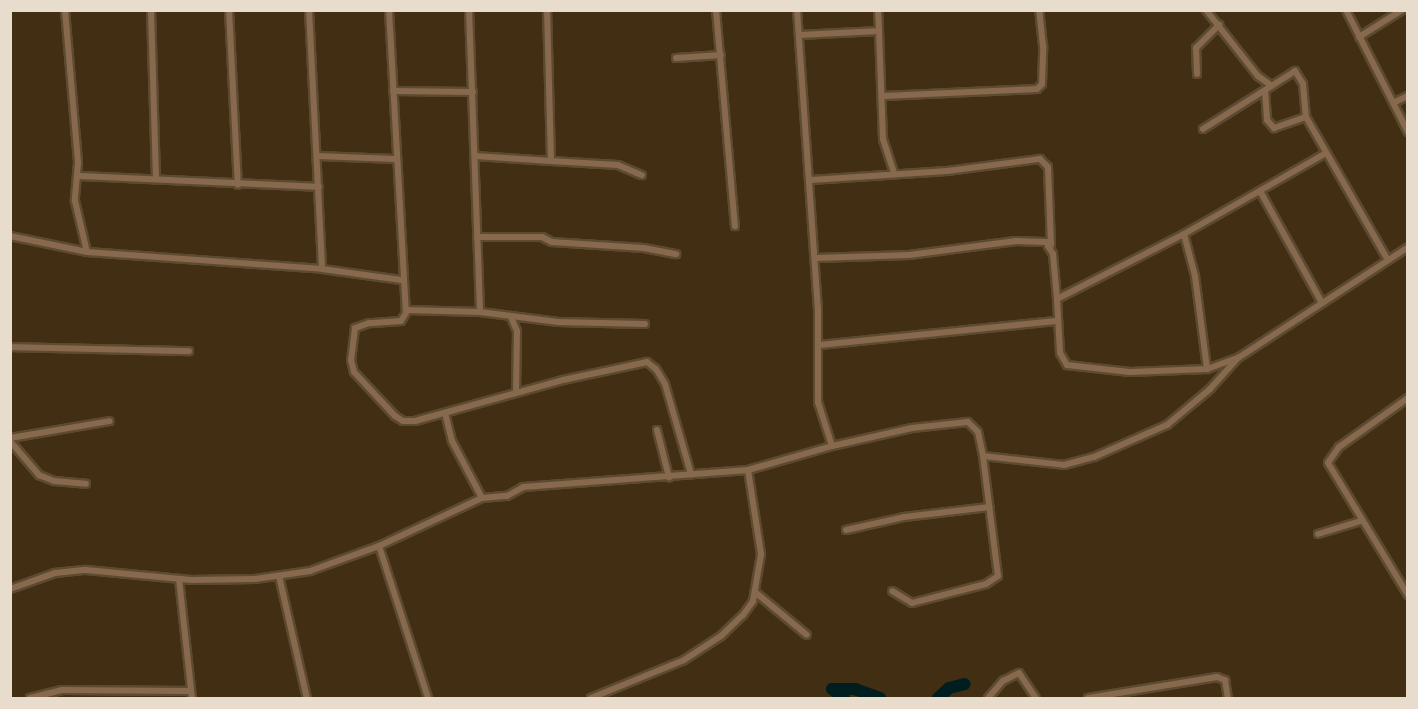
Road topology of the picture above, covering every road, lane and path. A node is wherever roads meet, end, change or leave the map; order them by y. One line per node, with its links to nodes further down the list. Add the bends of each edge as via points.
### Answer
1 (65, 10): 39 (street)
2 (151, 10): 40 (street)
3 (230, 10): 42 (street)
4 (309, 10): 33 (street)
5 (389, 10): 24 (street)
6 (469, 10): 25 (street)
7 (547, 10): 36 (street)
8 (716, 10): 19 (street)
9 (797, 10): 17 (street)
10 (878, 10): 16 (street)
11 (1039, 10): 26 (street, via 1043,46 1042,84 1037,89)
12 (1206, 10): 15 (street)
13 (1346, 10): 18 (street)
14 (1402, 10): 18 (street)
15 (1219, 25): 21 (street, via 1196,48); 22 (street, via 1258,76)
16 (879, 31): 17 (street); 26 (street)
17 (799, 35): 41 (street)
18 (1359, 37): 28 (street)
19 (721, 55): 20 (street); 45 (street)
20 (676, 58)
21 (1197, 74)
22 (1272, 86): 23 (street); 29 (street, via 1289,73 1300,74)
23 (1265, 90): 29 (street, via 1267,120 1274,128 1281,129); 30 (street)
24 (393, 91): 25 (street); 35 (street)
25 (473, 92): 34 (street)
26 (884, 96): 37 (street, via 883,139)
27 (1407, 96): 28 (street)
28 (1395, 102): 31 (street)
29 (1306, 117): 32 (street)
30 (1203, 129)
31 (1407, 132)
32 (1326, 153): 44 (street); 54 (street)
33 (317, 156): 35 (street); 43 (street)
34 (476, 156): 36 (street); 48 (street)
35 (395, 159): 56 (street)
36 (551, 160): 38 (street, via 618,165)
37 (894, 172): 41 (street, via 870,178); 50 (street, via 947,171 1040,159 1048,167)
38 (642, 175)
39 (78, 176): 40 (street); 51 (street, via 75,201)
40 (156, 179): 42 (street)
41 (811, 180): 53 (street)
42 (238, 185): 43 (street)
43 (319, 187): 55 (street)
44 (1260, 191): 46 (street); 58 (street)
45 (735, 226)
46 (1184, 234): 57 (street); 68 (street, via 1195,276)
47 (10, 236): 51 (street)
48 (477, 237): 52 (street, via 542,237 552,242); 60 (street)
49 (1407, 247): 54 (street)
50 (1052, 250): 53 (street, via 1048,246 1051,242 1016,241 909,255); 57 (street)
51 (87, 252): 55 (street)
52 (676, 254)
53 (816, 258): 64 (street)
54 (1388, 260): 58 (street)
55 (322, 269): 56 (street)
56 (401, 280): 59 (street)
57 (1057, 299): 62 (street)
58 (1322, 303): 67 (street)
59 (406, 310): 60 (street); 71 (street, via 401,321 356,328 351,360 354,372 403,421)
60 (480, 312): 61 (street)
61 (511, 317): 63 (street); 69 (street, via 517,331)
62 (1058, 321): 64 (street); 68 (street, via 1060,353 1067,365 1130,372)
63 (645, 324)
64 (820, 345): 75 (street, via 818,402)
65 (10, 347): 66 (street)
66 (189, 351)
67 (1238, 358): 68 (street); 76 (street, via 1210,389 1167,425 1094,457 1064,465)
68 (1207, 369)
69 (516, 392): 71 (street); 78 (street, via 647,362 665,384)
70 (1407, 398): 83 (street, via 1329,459)
71 (445, 413): 81 (street, via 452,441)
72 (110, 421): 74 (street)
73 (657, 430): 79 (street)
74 (10, 439): 80 (street, via 39,474 54,481)
75 (832, 446): 76 (street, via 912,428 968,422 978,432); 77 (street)
76 (984, 456): 82 (street)
77 (748, 470): 78 (street); 91 (street, via 760,533)
78 (691, 474): 79 (street)
79 (669, 477): 81 (street, via 589,484 569,481)
80 (86, 484)
81 (482, 498): 86 (street)
82 (990, 507): 84 (street, via 914,516); 90 (street, via 996,579 912,603)
83 (1361, 521): 85 (street); 92 (street)
84 (846, 530)
85 (1318, 534)
86 (379, 546): 87 (street, via 329,566); 101 (street)
87 (279, 576): 88 (street); 100 (street)
88 (179, 579): 89 (street, via 86,570 55,573); 95 (street)
89 (10, 589)
90 (892, 591)
91 (755, 592): 93 (street); 102 (street, via 732,627 700,651)
92 (1407, 595)
93 (807, 634)
94 (62, 690): 95 (street); 97 (street); 98 (street)
95 (191, 691): 99 (street)
96 (1141, 695): 105 (street); 106 (street, via 1217,677 1225,680)
97 (30, 699)
98 (62, 699)
99 (192, 699)
100 (307, 699)
101 (428, 699)
102 (591, 699)
103 (988, 699): 104 (street, via 1003,681 1019,673)
104 (1036, 699)
105 (1088, 699)
106 (1228, 699)

